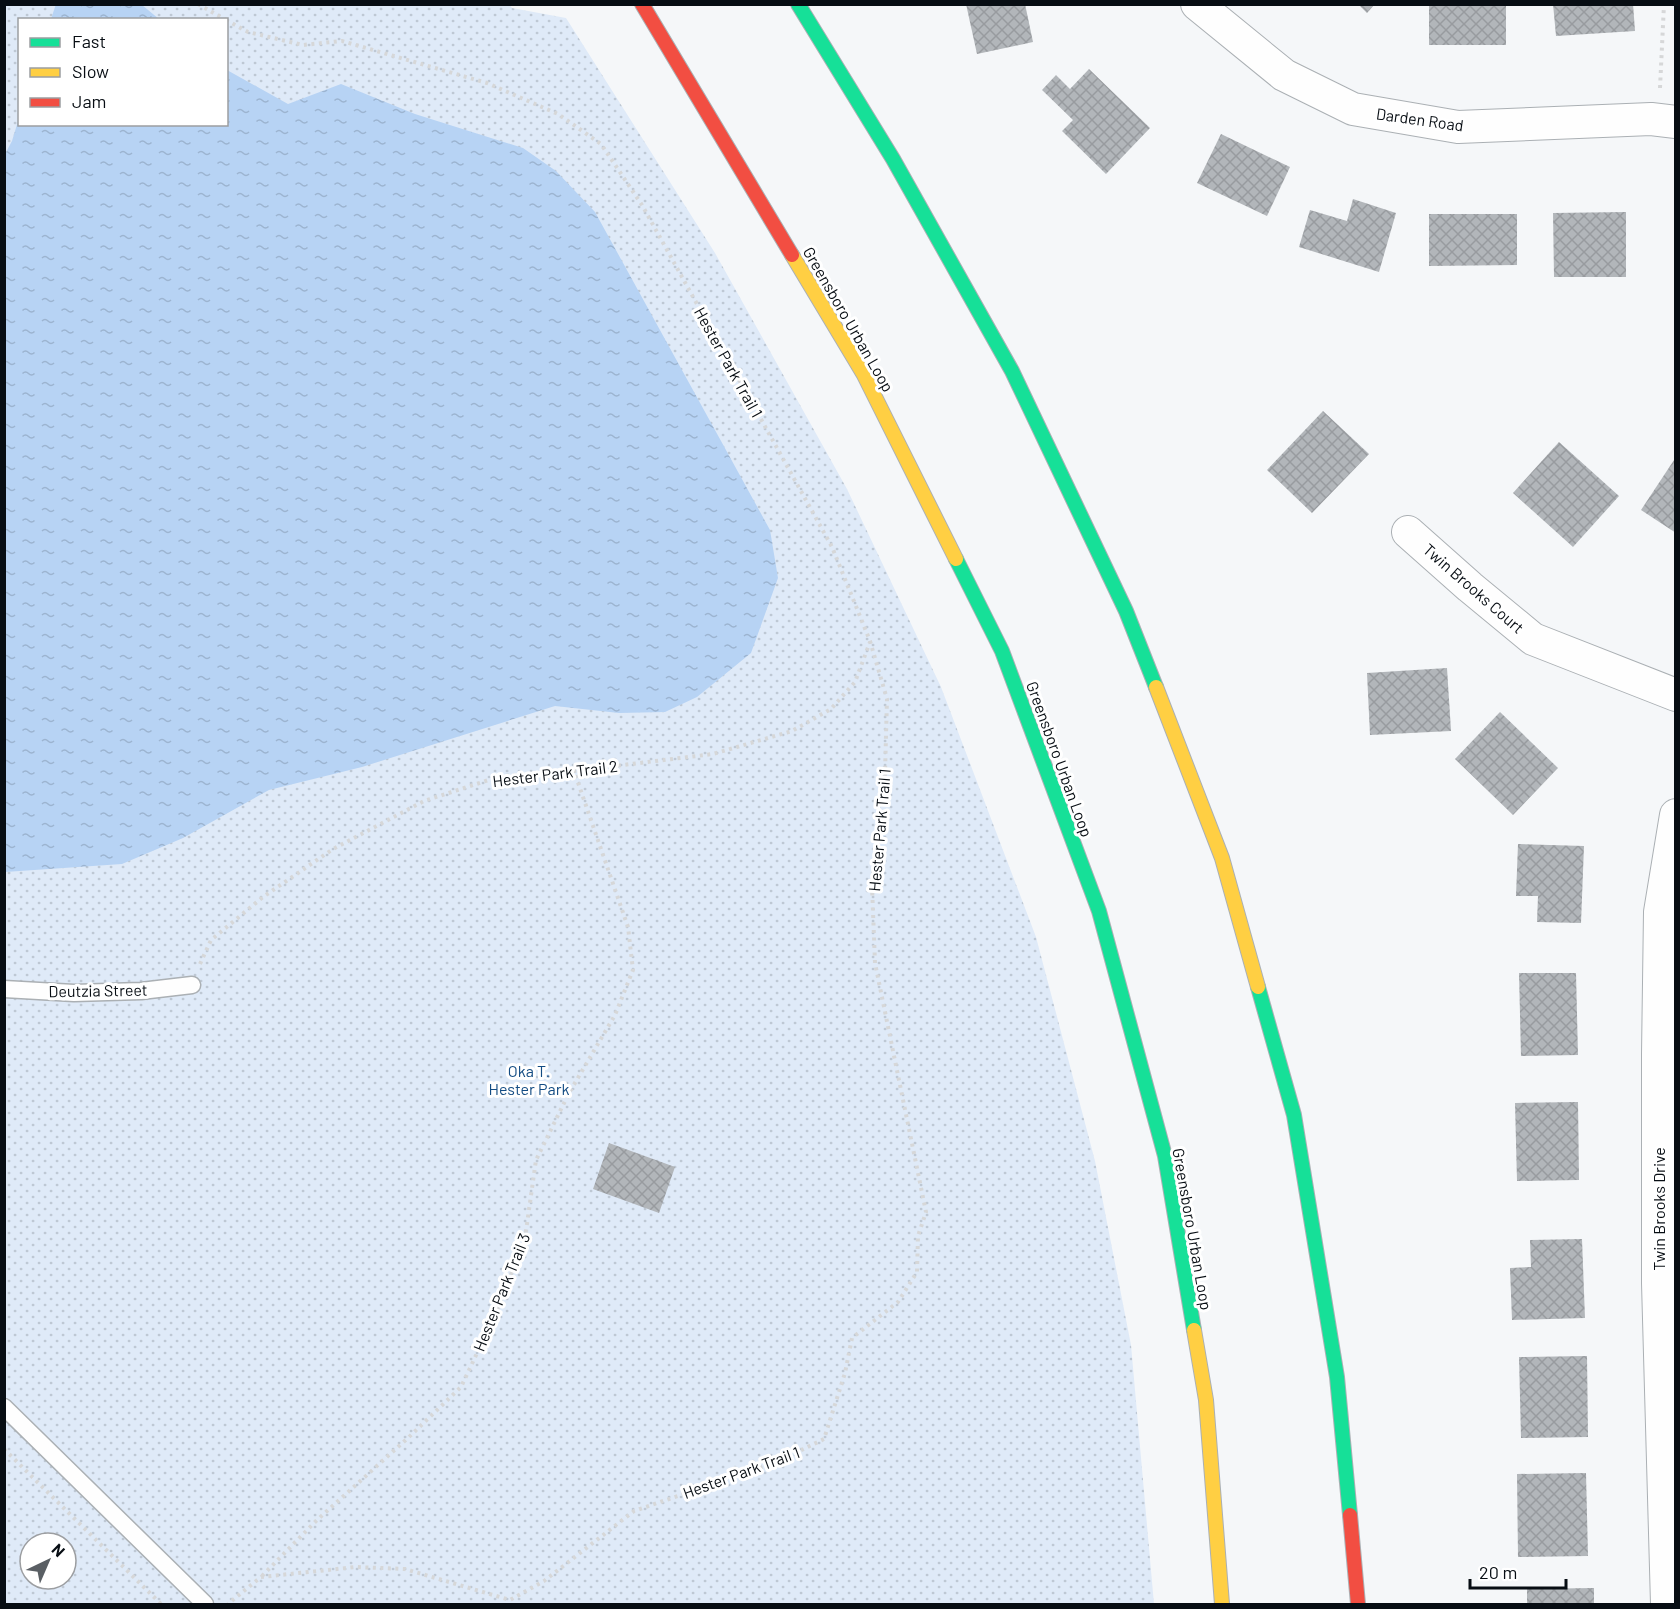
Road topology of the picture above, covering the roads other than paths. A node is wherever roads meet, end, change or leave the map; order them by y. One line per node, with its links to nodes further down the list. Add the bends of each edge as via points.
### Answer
1 (642, 4): 13 (highway, Greensboro Urban Loop, via 864,375 1002,651 1099,911 1167,1167 1206,1400)
2 (798, 4): 14 (highway, via 893,159 1012,371 1126,611 1221,858 1294,1115 1337,1377)
3 (1197, 4): 4 (street, Darden Road, via 1284,75 1353,109 1458,127)
4 (1667, 121)
5 (1408, 532): 6 (street, Twin Brooks Court, via 1533,639)
6 (1676, 695)
7 (1676, 815): 8 (street, Twin Brooks Drive)
8 (1668, 913): 15 (street, Twin Brooks Drive, via 1658,1283)
9 (192, 985): 10 (lane, Deutzia Street, via 74,993)
10 (4, 989)
11 (4, 1407): 12 (lane)
12 (205, 1605)
13 (1222, 1605)
14 (1358, 1605)
15 (1667, 1605)

